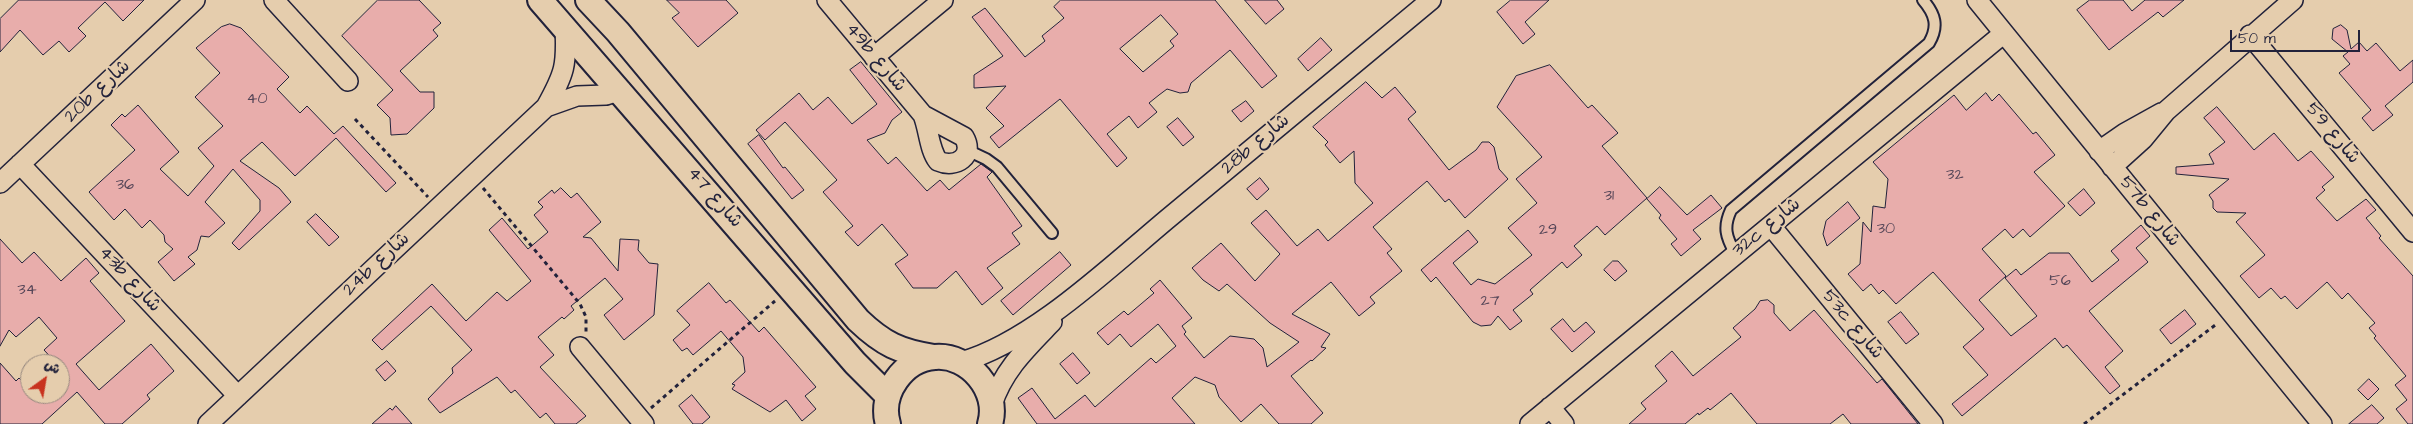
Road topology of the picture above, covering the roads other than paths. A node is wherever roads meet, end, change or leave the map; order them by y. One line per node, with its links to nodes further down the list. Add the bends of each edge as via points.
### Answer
1 (195, 0): 22 (street, 20b شارع)
2 (274, 0): 15 (street)
3 (540, 0): 11 (street, شارع 47)
4 (588, 0): 31 (street, شارع 47, via 858,320 889,345 907,353)
5 (827, 0): 14 (street, 49b شارع)
6 (943, 0): 14 (street)
7 (1431, 0): 29 (street, 28b شارع)
8 (1923, 0): 28 (lane, via 1936,23 1935,34 1929,43 1731,210 1725,232)
9 (1977, 0): 12 (street, 57b شارع)
10 (2293, 0): 13 (street)
11 (565, 27): 16 (street, شارع 47); 17 (street, 24b شارع, via 567,52 564,73)
12 (2003, 34): 21 (street, 57b شارع); 25 (street, 32c شارع)
13 (2250, 36): 18 (street); 26 (street, شارع 59)
14 (874, 57): 19 (street, 49b شارع)
15 (348, 81)
16 (621, 90): 17 (street, 24b شارع, via 606,95 577,96); 34 (street, شارع 47, via 855,363)
17 (546, 107): 33 (street, 24b شارع)
18 (2166, 111): 21 (street, via 2135,126); 23 (street, via 2143,139)
19 (923, 115): 20 (street, 49b شارع, via 959,132 968,143); 20 (street, 49b شارع, via 933,155 938,162 953,165 960,162)
20 (968, 150): 27 (lane, via 997,167)
21 (2099, 151): 23 (street, 57b شارع)
22 (20, 164): 24 (street, 20b شارع); 33 (street, 43b شارع)
23 (2112, 167): 43 (street, 57b شارع)
24 (0, 183)
25 (1770, 226): 28 (street, 32c شارع); 42 (street, 53c شارع)
26 (2413, 232)
27 (1052, 233)
28 (1735, 254): 35 (street, 32c شارع)
29 (1082, 290): 32 (street, 28b شارع, via 1012,339); 36 (street, 28b شارع, via 999,383)
30 (582, 350): 37 (street)
31 (934, 357): 32 (street, شارع 47); 34 (street, via 916,362 902,372)
32 (961, 362): 36 (street, via 976,372 986,387)
33 (238, 396): 38 (street, 24b شارع)
34 (888, 396): 39 (street)
35 (1550, 408): 40 (street, 32c شارع); 41 (street)
36 (991, 418)
37 (642, 421)
38 (208, 424)
39 (888, 424)
40 (1530, 424)
41 (1564, 424)
42 (1934, 424)
43 (2322, 424)

